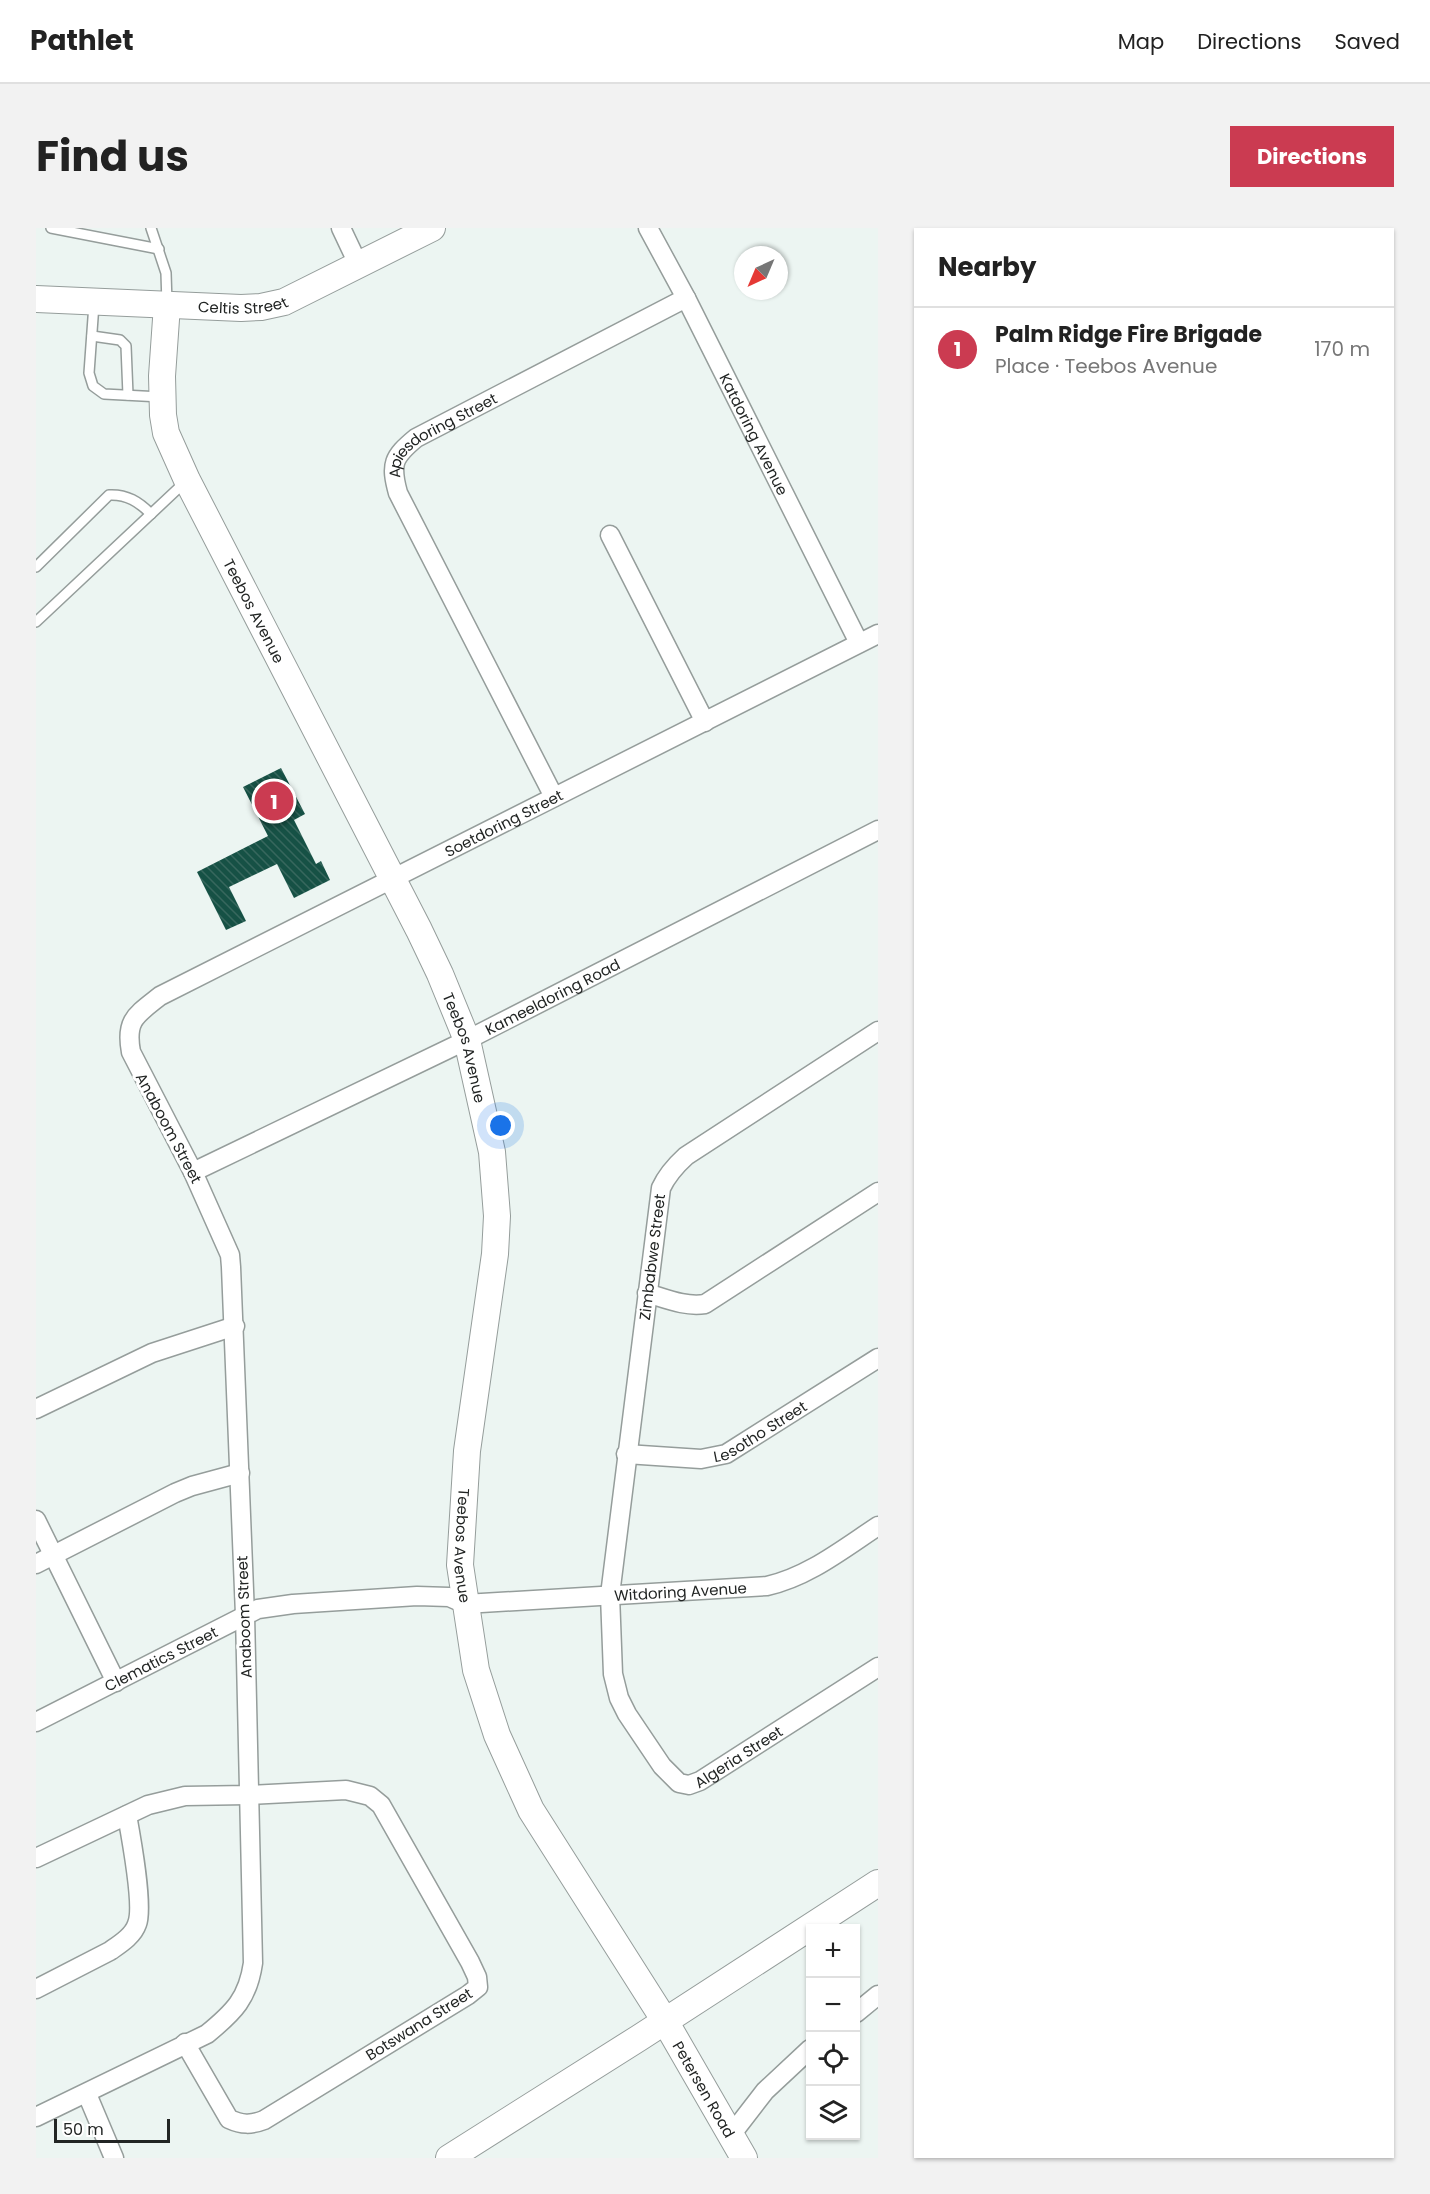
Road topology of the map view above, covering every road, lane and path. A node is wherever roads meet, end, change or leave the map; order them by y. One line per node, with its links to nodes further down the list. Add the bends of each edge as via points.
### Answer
1 (51, 228): 6 (lane)
2 (151, 228): 6 (lane)
3 (341, 228): 7 (street)
4 (432, 228): 7 (street, Celtis Street)
5 (648, 228): 8 (street, Katdoring Avenue)
6 (159, 249): 11 (lane, via 166,273)
7 (359, 266): 11 (street, Celtis Street, via 284,302 261,307)
8 (686, 298): 21 (street, Katdoring Avenue); 23 (street, Apiesdoring Street, via 416,438 400,450 393,463 398,493)
9 (36, 299): 10 (street, Celtis Street)
10 (94, 301): 11 (street, Celtis Street); 12 (lane)
11 (167, 305): 14 (street, Teebos Avenue)
12 (92, 336): 13 (lane, via 120,340 126,346); 13 (lane, via 89,373 93,386 104,394)
13 (128, 395): 14 (lane)
14 (161, 397): 15 (street, Teebos Avenue, via 166,433)
15 (187, 480): 16 (lane); 25 (street, Teebos Avenue)
16 (151, 514): 18 (lane, via 139,502 109,495); 19 (lane)
17 (610, 535): 22 (street)
18 (36, 567)
19 (36, 622)
20 (878, 634): 21 (street, Soetdoring Street)
21 (859, 643): 22 (street, Soetdoring Street)
22 (705, 722): 23 (street, Soetdoring Street)
23 (554, 797): 25 (street, Soetdoring Street)
24 (878, 830): 28 (street, Kameeldoring Road)
25 (393, 880): 26 (street, Soetdoring Street, via 160,996); 28 (street, Teebos Avenue)
26 (134, 1019): 29 (street, Anaboom Street, via 128,1037 131,1052)
27 (878, 1031): 31 (street, Zimbabwe Street, via 673,1168 661,1188)
28 (468, 1040): 29 (street, Kameeldoring Road); 42 (street, Teebos Avenue, via 492,1152 497,1216 467,1451 460,1565)
29 (193, 1172): 32 (street, Anaboom Street, via 230,1255)
30 (878, 1192): 31 (street, via 705,1304 683,1304)
31 (648, 1293): 35 (street, Zimbabwe Street)
32 (234, 1326): 34 (street, via 152,1353); 36 (street, Anaboom Street)
33 (878, 1358): 35 (street, Lesotho Street, via 726,1454 701,1459)
34 (36, 1409)
35 (626, 1454): 41 (street, Zimbabwe Street)
36 (240, 1473): 39 (street, via 192,1486); 43 (street, Anaboom Street)
37 (36, 1520): 39 (street)
38 (878, 1526): 41 (street, Witdoring Avenue, via 785,1582 747,1589)
39 (54, 1555): 40 (street); 45 (street)
40 (36, 1564)
41 (610, 1595): 42 (street, Witdoring Avenue); 44 (street, Algeria Street, via 613,1674 619,1698 662,1766 679,1784 700,1781)
42 (465, 1604): 43 (street, Clematics Street, via 449,1597 417,1596 293,1604); 54 (street, Teebos Avenue, via 476,1670 517,1781 546,1835)
43 (245, 1615): 45 (street, Clematics Street); 47 (street, Anaboom Street)
44 (878, 1667)
45 (116, 1682): 46 (street, Clematics Street)
46 (36, 1722)
47 (248, 1795): 48 (street, via 185,1796); 55 (street, Anaboom Street, via 253,1963 250,1982 225,2019 207,2034); 55 (street, Botswana Street, via 346,1790 370,1796 381,1805 471,1962 478,1987 274,2114 251,2124 229,2118)
48 (127, 1815): 49 (street); 51 (street, via 137,1878 135,1928 110,1951)
49 (36, 1858)
50 (878, 1882): 54 (street)
51 (36, 1989)
52 (878, 1995): 53 (street)
53 (860, 2009)
54 (665, 2021): 59 (street, Petersen Road); 61 (street)
55 (185, 2043): 57 (street, Anaboom Street)
56 (806, 2053): 59 (street, via 765,2091)
57 (87, 2094): 58 (street, Anaboom Street); 60 (street)
58 (36, 2117)
59 (731, 2134): 62 (street, Petersen Road)
60 (114, 2158)
61 (449, 2158)
62 (744, 2158)

